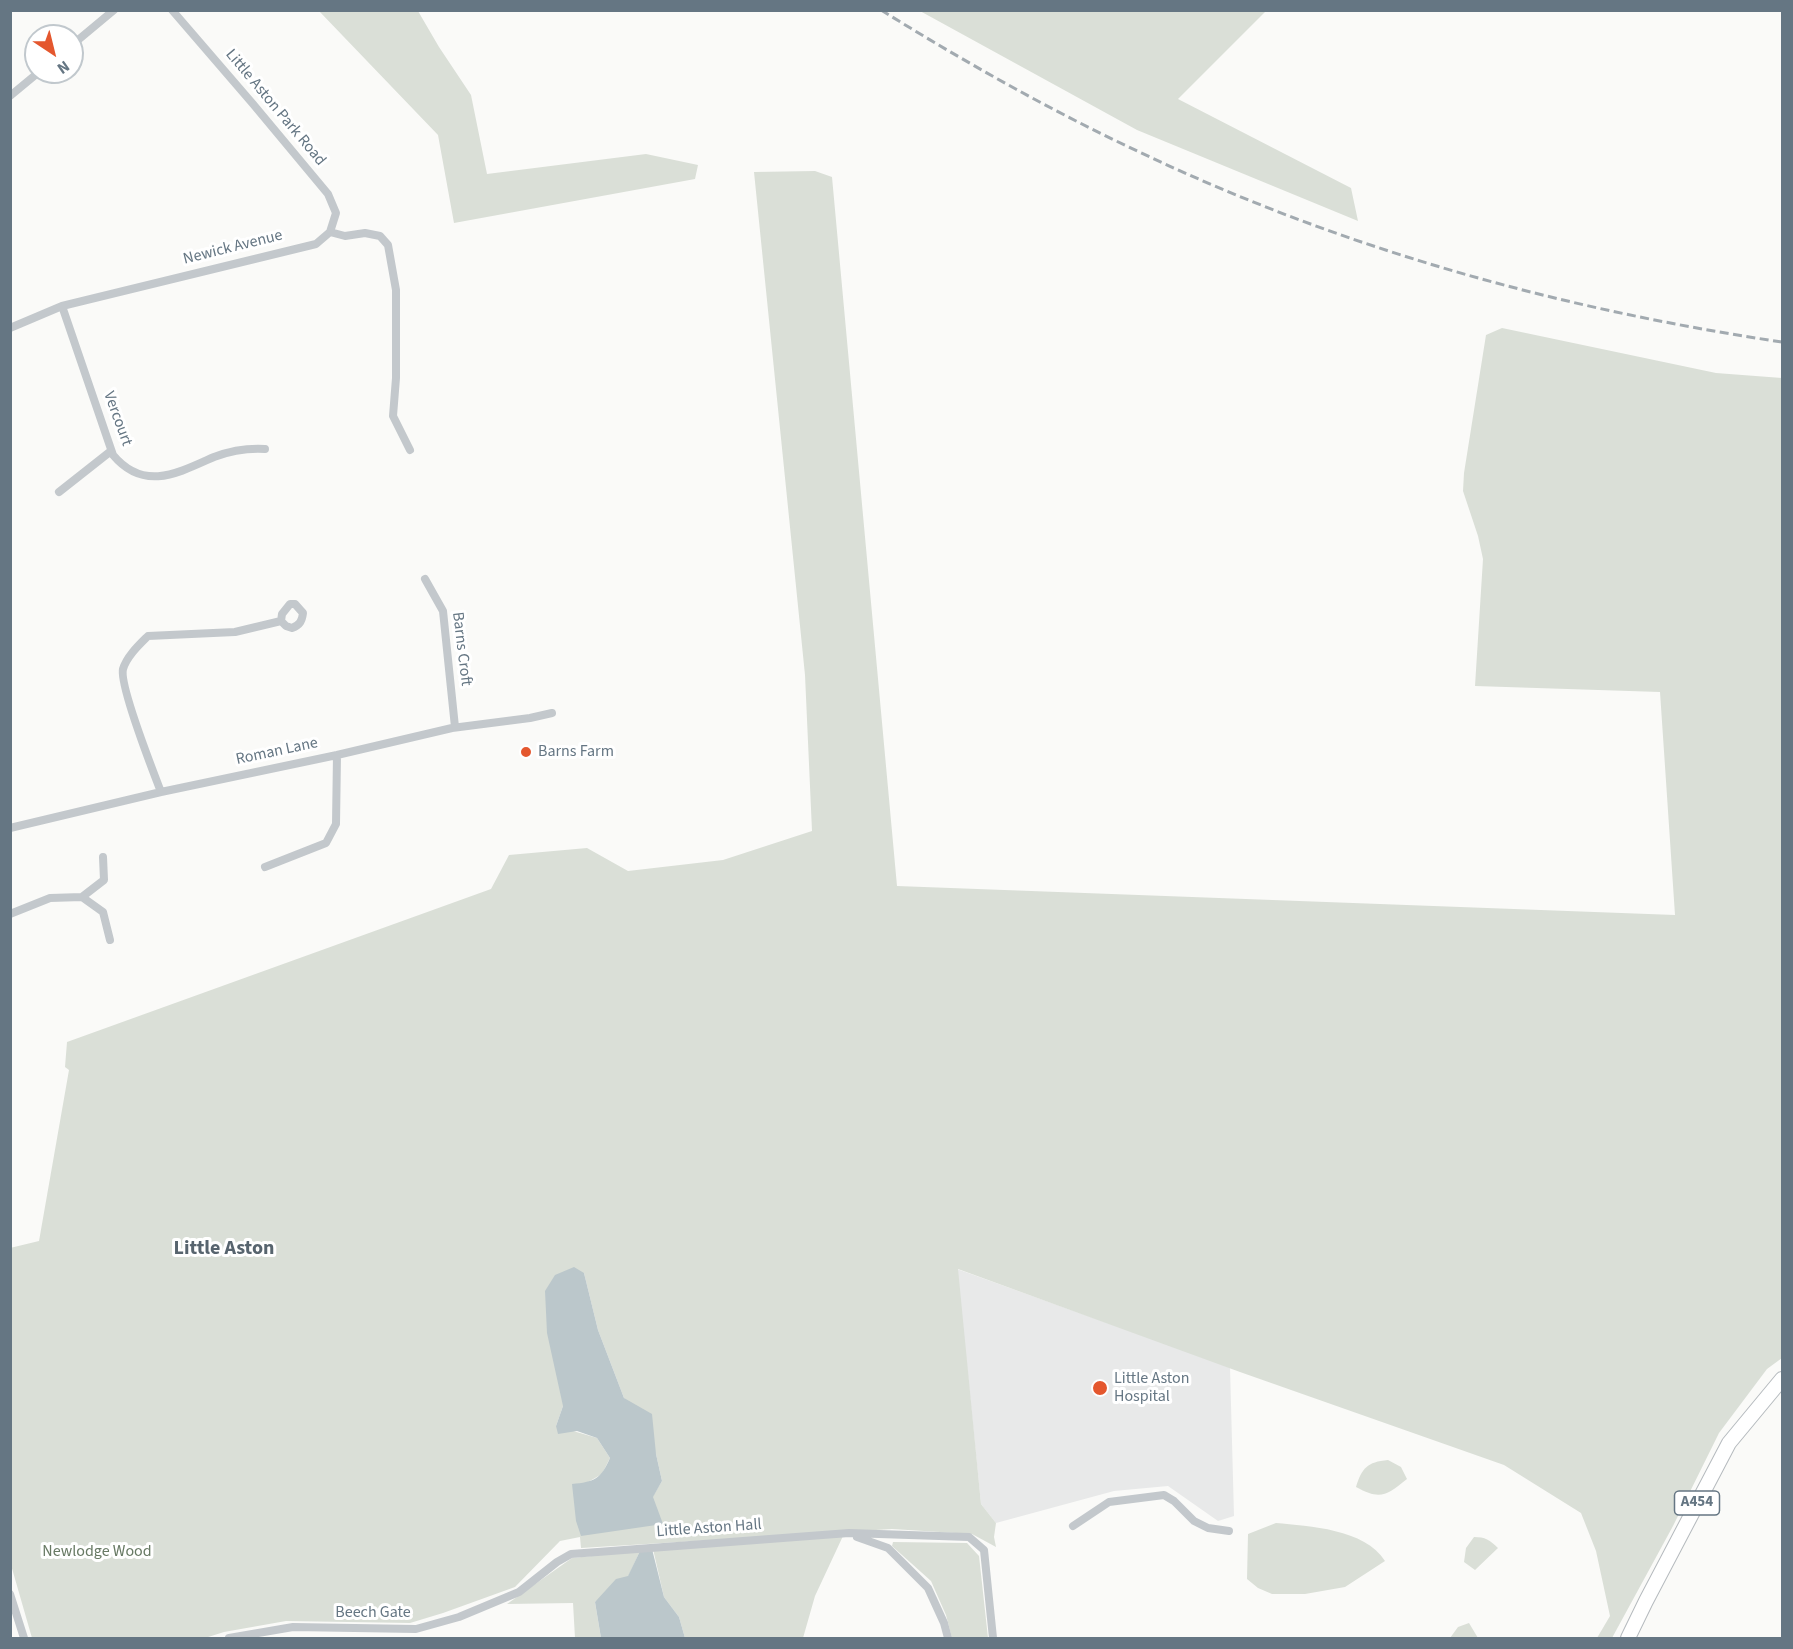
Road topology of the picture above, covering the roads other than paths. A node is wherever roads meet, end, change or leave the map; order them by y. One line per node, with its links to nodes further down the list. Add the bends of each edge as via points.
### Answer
1 (114, 10): 3 (street)
2 (172, 10): 6 (street, Little Aston Park Road, via 328,194 336,213)
3 (84, 35)
4 (24, 84): 5 (street)
5 (10, 96)
6 (330, 232): 7 (street, Newick Avenue, via 316,244); 10 (street, via 380,236 388,245 396,290 393,417)
7 (62, 306): 8 (street, Newick Avenue); 11 (street, Vercourt)
8 (10, 327)
9 (265, 448): 11 (street, Vercourt, via 216,456 192,468 153,477 129,471)
10 (410, 450)
11 (111, 451): 12 (street)
12 (59, 492)
13 (425, 579): 16 (street, Barns Croft, via 443,611)
14 (281, 621): 18 (street, via 235,632 148,636 129,657 123,670 126,693)
15 (552, 713): 16 (street, Roman Lane)
16 (455, 727): 17 (street, Roman Lane)
17 (337, 755): 18 (street, Roman Lane); 21 (street, via 336,824 326,843)
18 (161, 792): 19 (street, Roman Lane)
19 (10, 828)
20 (104, 857): 22 (street, via 104,880)
21 (265, 867)
22 (82, 897): 23 (street, via 50,898); 24 (street, via 103,912)
23 (10, 914)
24 (110, 940)
25 (1782, 1379): 35 (main road, A454, via 1729,1443)
26 (1073, 1526): 27 (street, via 1108,1502 1164,1495 1194,1521)
27 (1229, 1531)
28 (849, 1533): 29 (street, Little Aston Hall); 33 (street, Little Aston Hall, via 888,1548 928,1588); 34 (street, Little Aston Hall, via 969,1537 984,1550)
29 (571, 1554): 32 (street, Beech Gate, via 519,1592 459,1617 416,1629 293,1627)
30 (10, 1594): 31 (street)
31 (24, 1638)
32 (229, 1638)
33 (948, 1638)
34 (993, 1638)
35 (1628, 1638)

